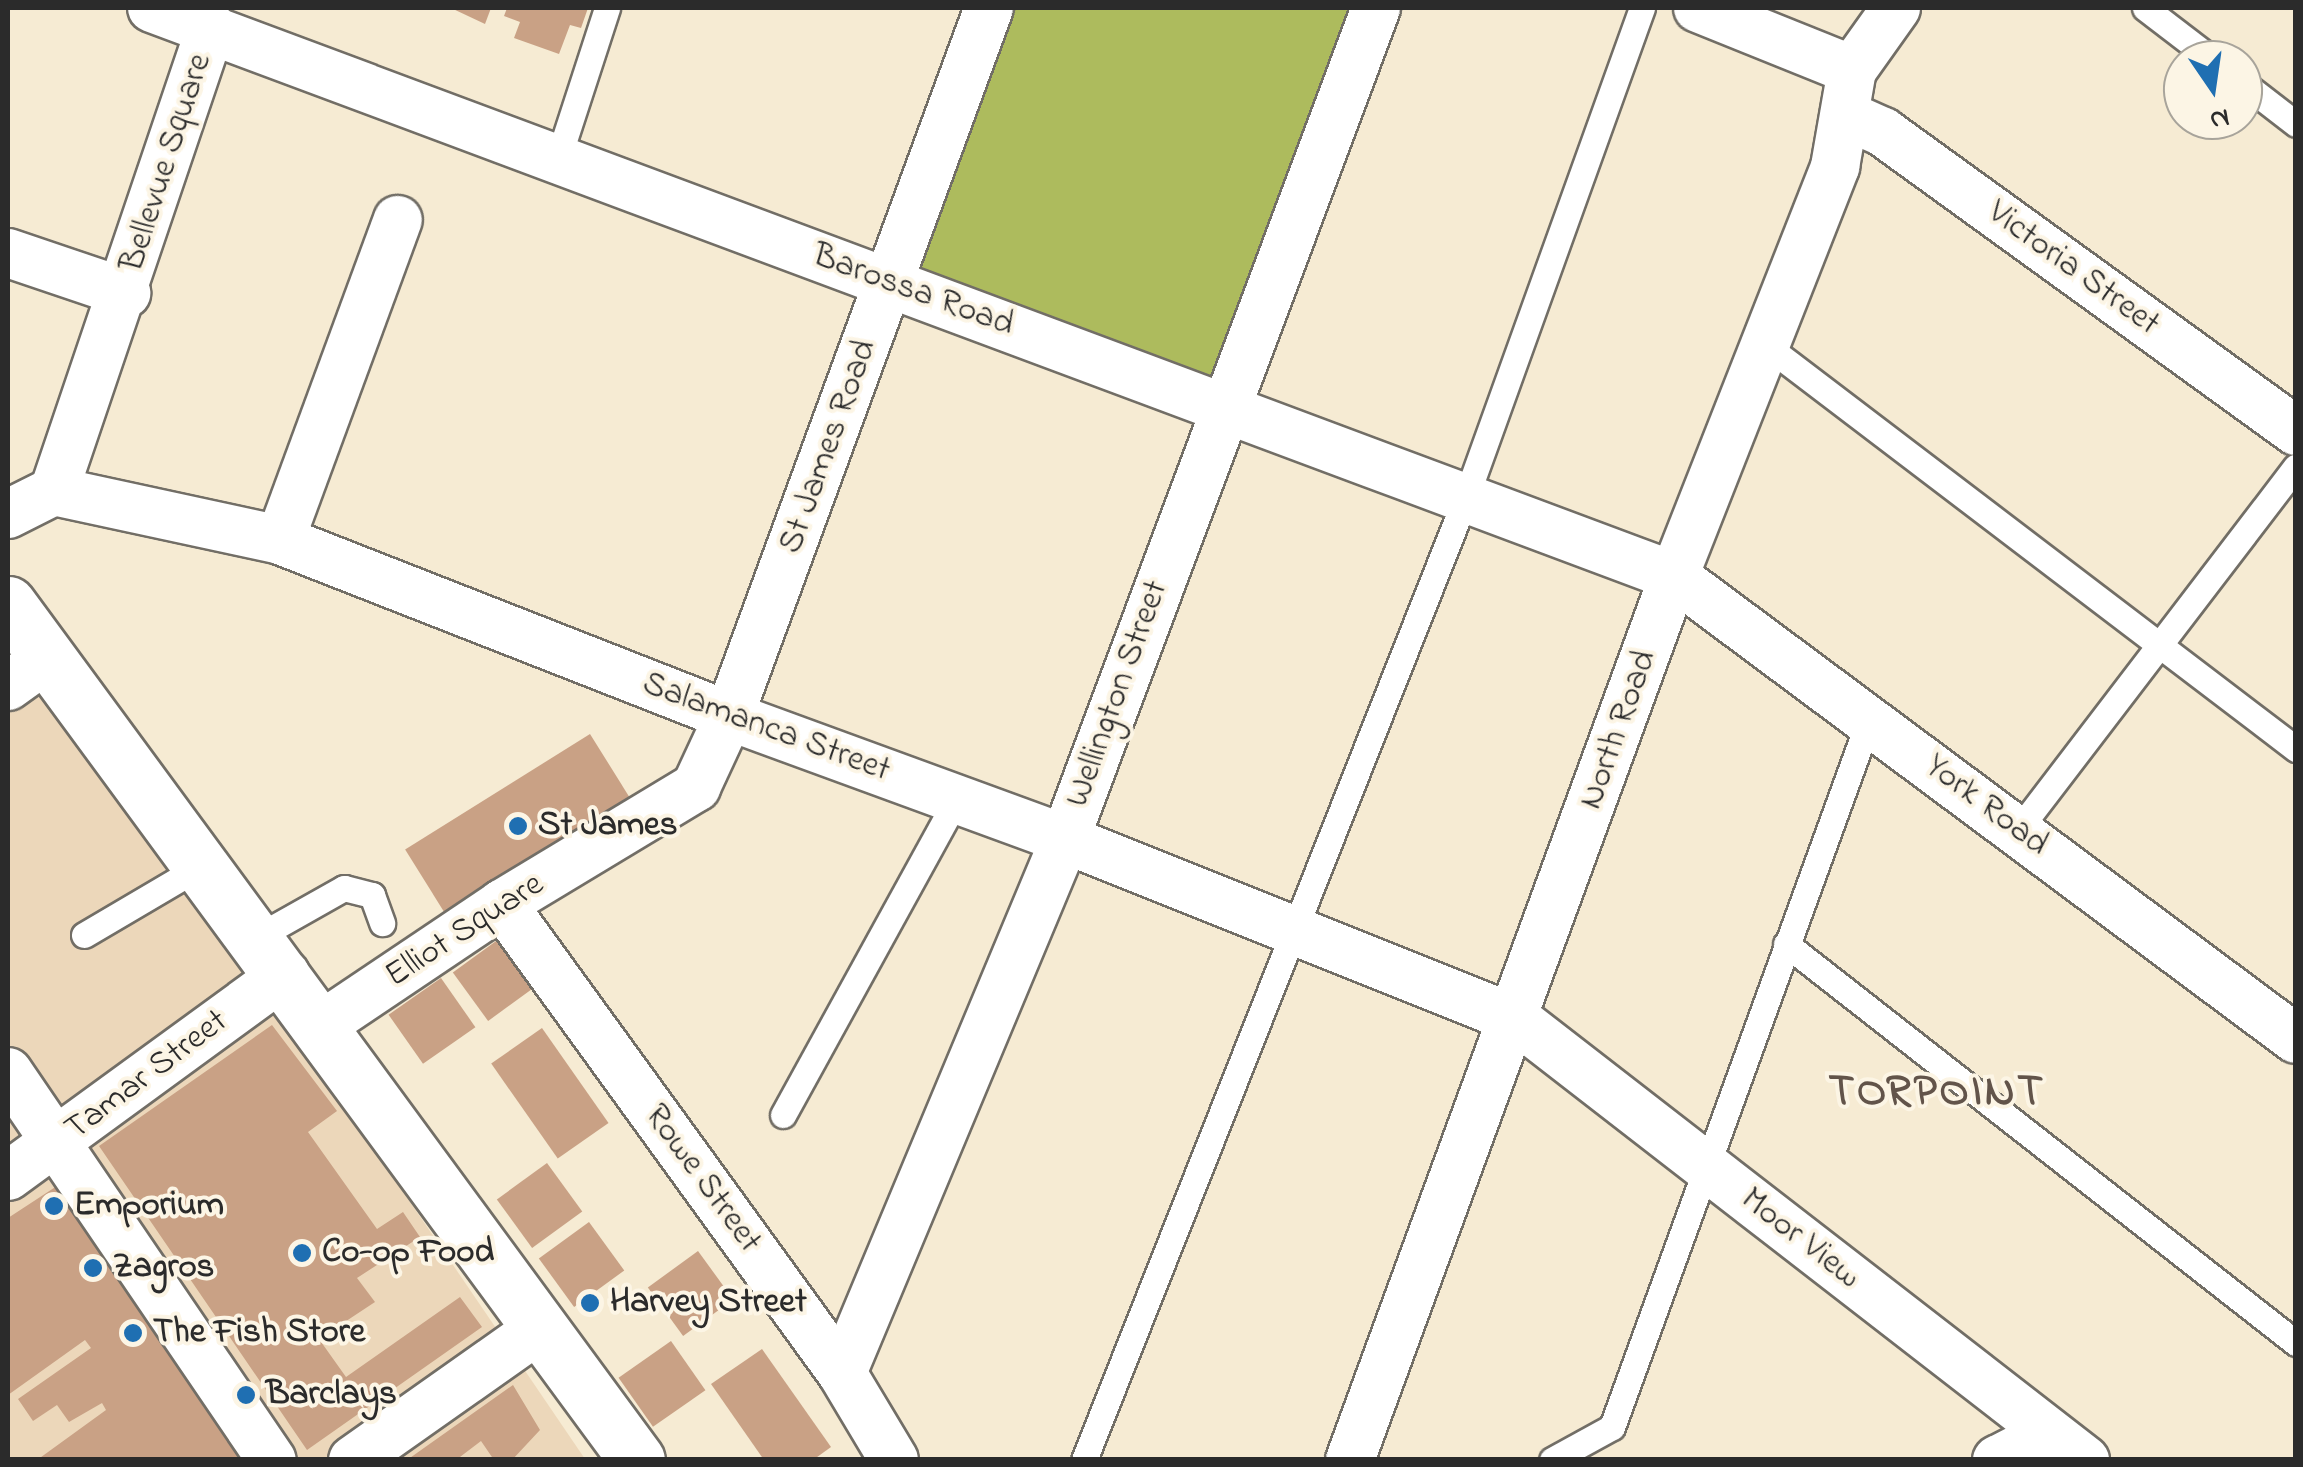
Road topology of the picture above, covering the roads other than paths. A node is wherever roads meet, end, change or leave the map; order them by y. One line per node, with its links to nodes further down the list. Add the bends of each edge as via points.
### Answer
1 (152, 8): 9 (street, Barossa Road)
2 (607, 8): 14 (lane)
3 (989, 8): 17 (street, St James Road)
4 (1376, 8): 20 (street, Wellington Street)
5 (1642, 8): 24 (lane)
6 (1698, 8): 11 (street, Victoria Street)
7 (1896, 8): 11 (street, North Road)
8 (2144, 8): 10 (lane)
9 (210, 27): 14 (street, Barossa Road); 18 (street, Bellevue Square)
10 (2186, 40)
11 (1849, 92): 19 (street, North Road, via 1835,166); 21 (street, Victoria Street, via 1883,132)
12 (2263, 98): 13 (lane)
13 (2296, 124)
14 (558, 159): 17 (street, Barossa Road)
15 (398, 220): 26 (street)
16 (8, 253): 18 (street, Bellevue Square)
17 (889, 284): 20 (street, Barossa Road); 31 (street, St James Road)
18 (126, 293): 23 (street)
19 (1764, 344): 27 (street, North Road); 29 (lane)
20 (1224, 406): 24 (street, Barossa Road); 36 (street, Wellington Street)
21 (2296, 432)
22 (2296, 467): 29 (lane)
23 (54, 491): 25 (street); 26 (street, Salamanca Street)
24 (1466, 497): 27 (street, Barossa Road); 40 (lane)
25 (8, 514)
26 (280, 540): 31 (street, Salamanca Street)
27 (1674, 576): 32 (street, York Road); 44 (street, North Road)
28 (8, 604): 30 (main road)
29 (2158, 648): 33 (lane); 35 (lane)
30 (27, 672): 37 (main road)
31 (729, 716): 34 (street, Salamanca Street); 38 (street, Elliot Square, via 696,787)
32 (1868, 720): 35 (street, York Road); 42 (lane)
33 (2296, 749)
34 (957, 798): 36 (street, Salamanca Street); 48 (lane)
35 (2018, 830): 46 (street, York Road)
36 (1065, 838): 40 (street, Salamanca Street); 54 (street, Wellington Street)
37 (201, 866): 41 (lane); 43 (main road)
38 (502, 904): 45 (street, Elliot Square); 54 (street, Rowe Street)
39 (382, 923): 43 (lane, via 372,895 344,888)
40 (1295, 930): 44 (street, Salamanca Street); 60 (lane)
41 (84, 935)
42 (1786, 944): 50 (lane); 53 (lane)
43 (271, 956): 45 (main road); 49 (street, Tamar Street)
44 (1516, 1018): 50 (street, Moor View); 61 (street, North Road)
45 (322, 1025): 52 (main road)
46 (2296, 1039)
47 (8, 1072): 49 (street)
48 (783, 1115)
49 (56, 1144): 51 (street, Tamar Street); 56 (street)
50 (1705, 1165): 55 (street, Moor View); 62 (lane, via 1612,1426)
51 (8, 1176)
52 (539, 1329): 57 (street); 58 (main road)
53 (2296, 1343)
54 (842, 1373): 59 (street, Rowe Street)
55 (2068, 1446): 63 (street)
56 (272, 1460)
57 (352, 1460)
58 (637, 1460)
59 (894, 1460)
60 (1084, 1460)
61 (1350, 1460)
62 (1552, 1460)
63 (1998, 1460)

